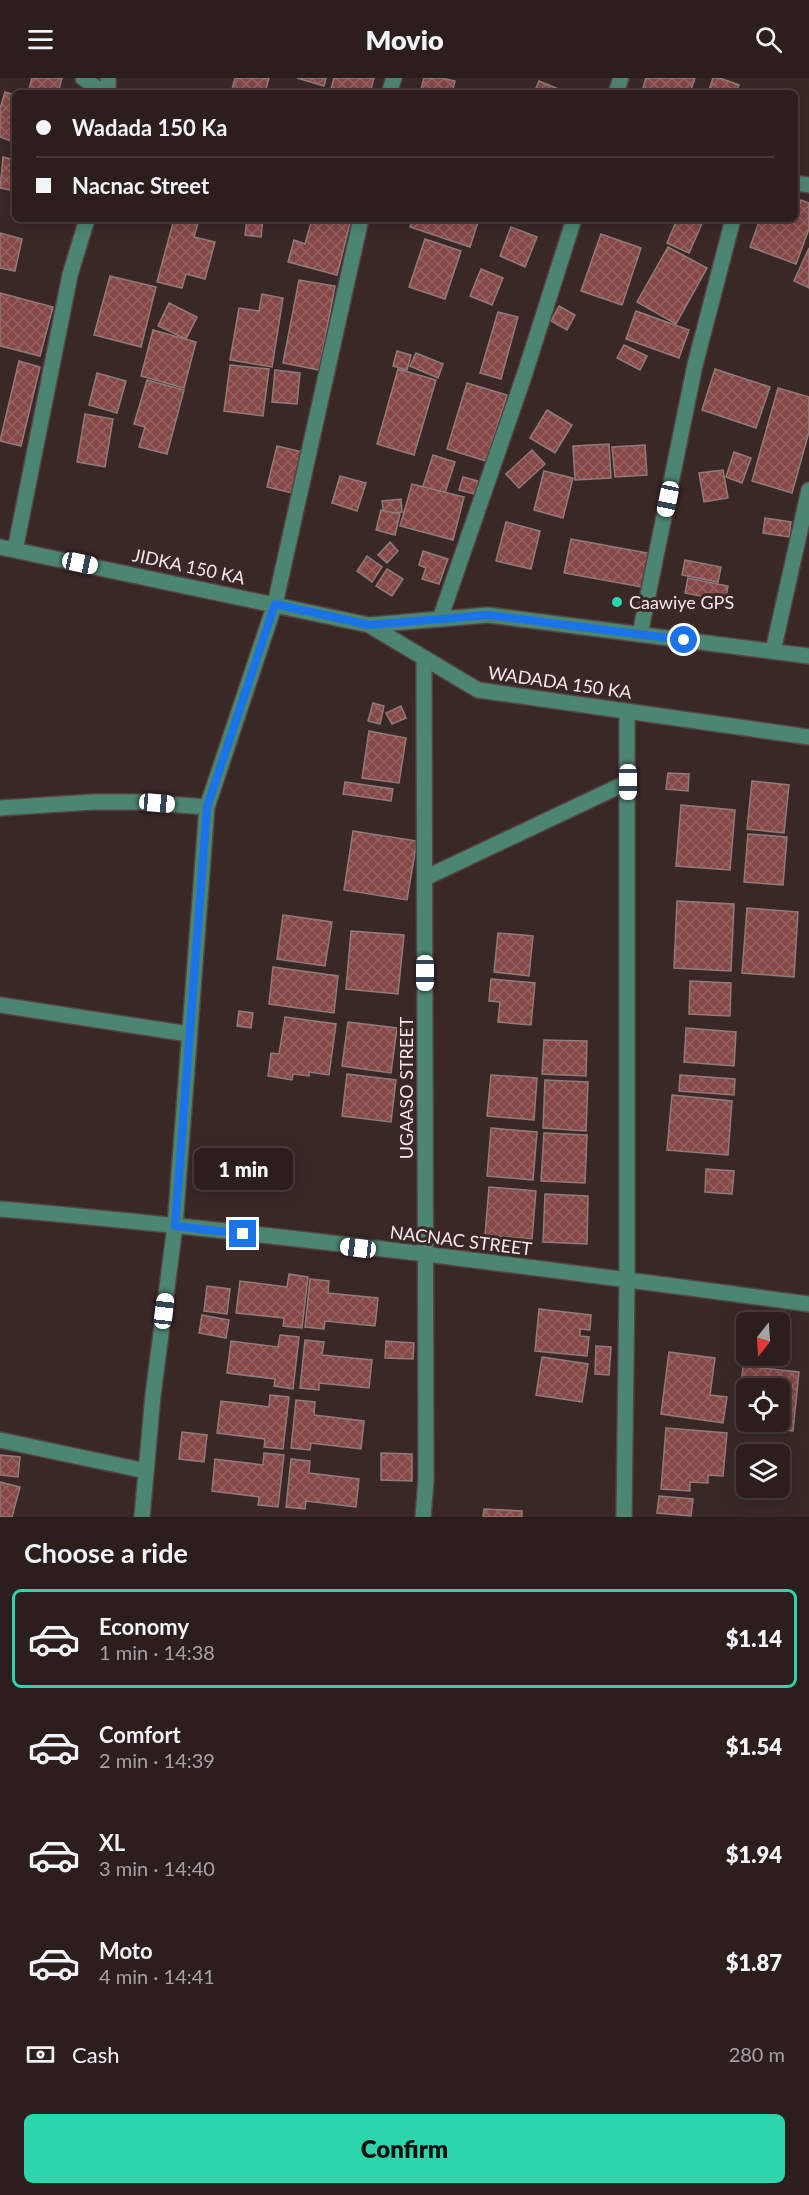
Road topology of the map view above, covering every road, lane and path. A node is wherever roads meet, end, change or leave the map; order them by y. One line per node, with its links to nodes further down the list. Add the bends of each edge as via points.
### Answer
1 (82, 78): 2 (street)
2 (99, 90)
3 (86, 222): 8 (street, via 70,275)
4 (360, 222): 9 (street)
5 (573, 222): 10 (street)
6 (732, 222): 12 (street, via 695,365)
7 (809, 490): 13 (street)
8 (7, 548): 9 (street, JIDKA 150 KA)
9 (275, 604): 11 (street, JIDKA 150 KA); 19 (street)
10 (440, 619): 11 (street); 12 (street, via 488,615)
11 (369, 625): 15 (street, WADADA 150 KA)
12 (640, 634): 13 (street)
13 (773, 651): 14 (street)
14 (809, 656)
15 (424, 658): 16 (street, WADADA 150 KA, via 478,690); 21 (street, UGAASO STREET)
16 (627, 712): 17 (street, WADADA 150 KA); 18 (street)
17 (809, 737)
18 (628, 782): 21 (street); 27 (street)
19 (207, 807): 20 (street, via 105,802); 23 (street)
20 (0, 808)
21 (425, 878): 26 (street, UGAASO STREET)
22 (0, 1005): 23 (street)
23 (189, 1034): 25 (street)
24 (0, 1209): 25 (street, NACNAC STREET)
25 (175, 1226): 26 (street, NACNAC STREET); 30 (street)
26 (426, 1256): 27 (street, NACNAC STREET); 32 (street, UGAASO STREET)
27 (627, 1280): 28 (street, NACNAC STREET); 33 (street)
28 (809, 1304)
29 (0, 1440): 30 (street)
30 (146, 1471): 31 (street)
31 (142, 1517)
32 (423, 1517)
33 (624, 1517)

